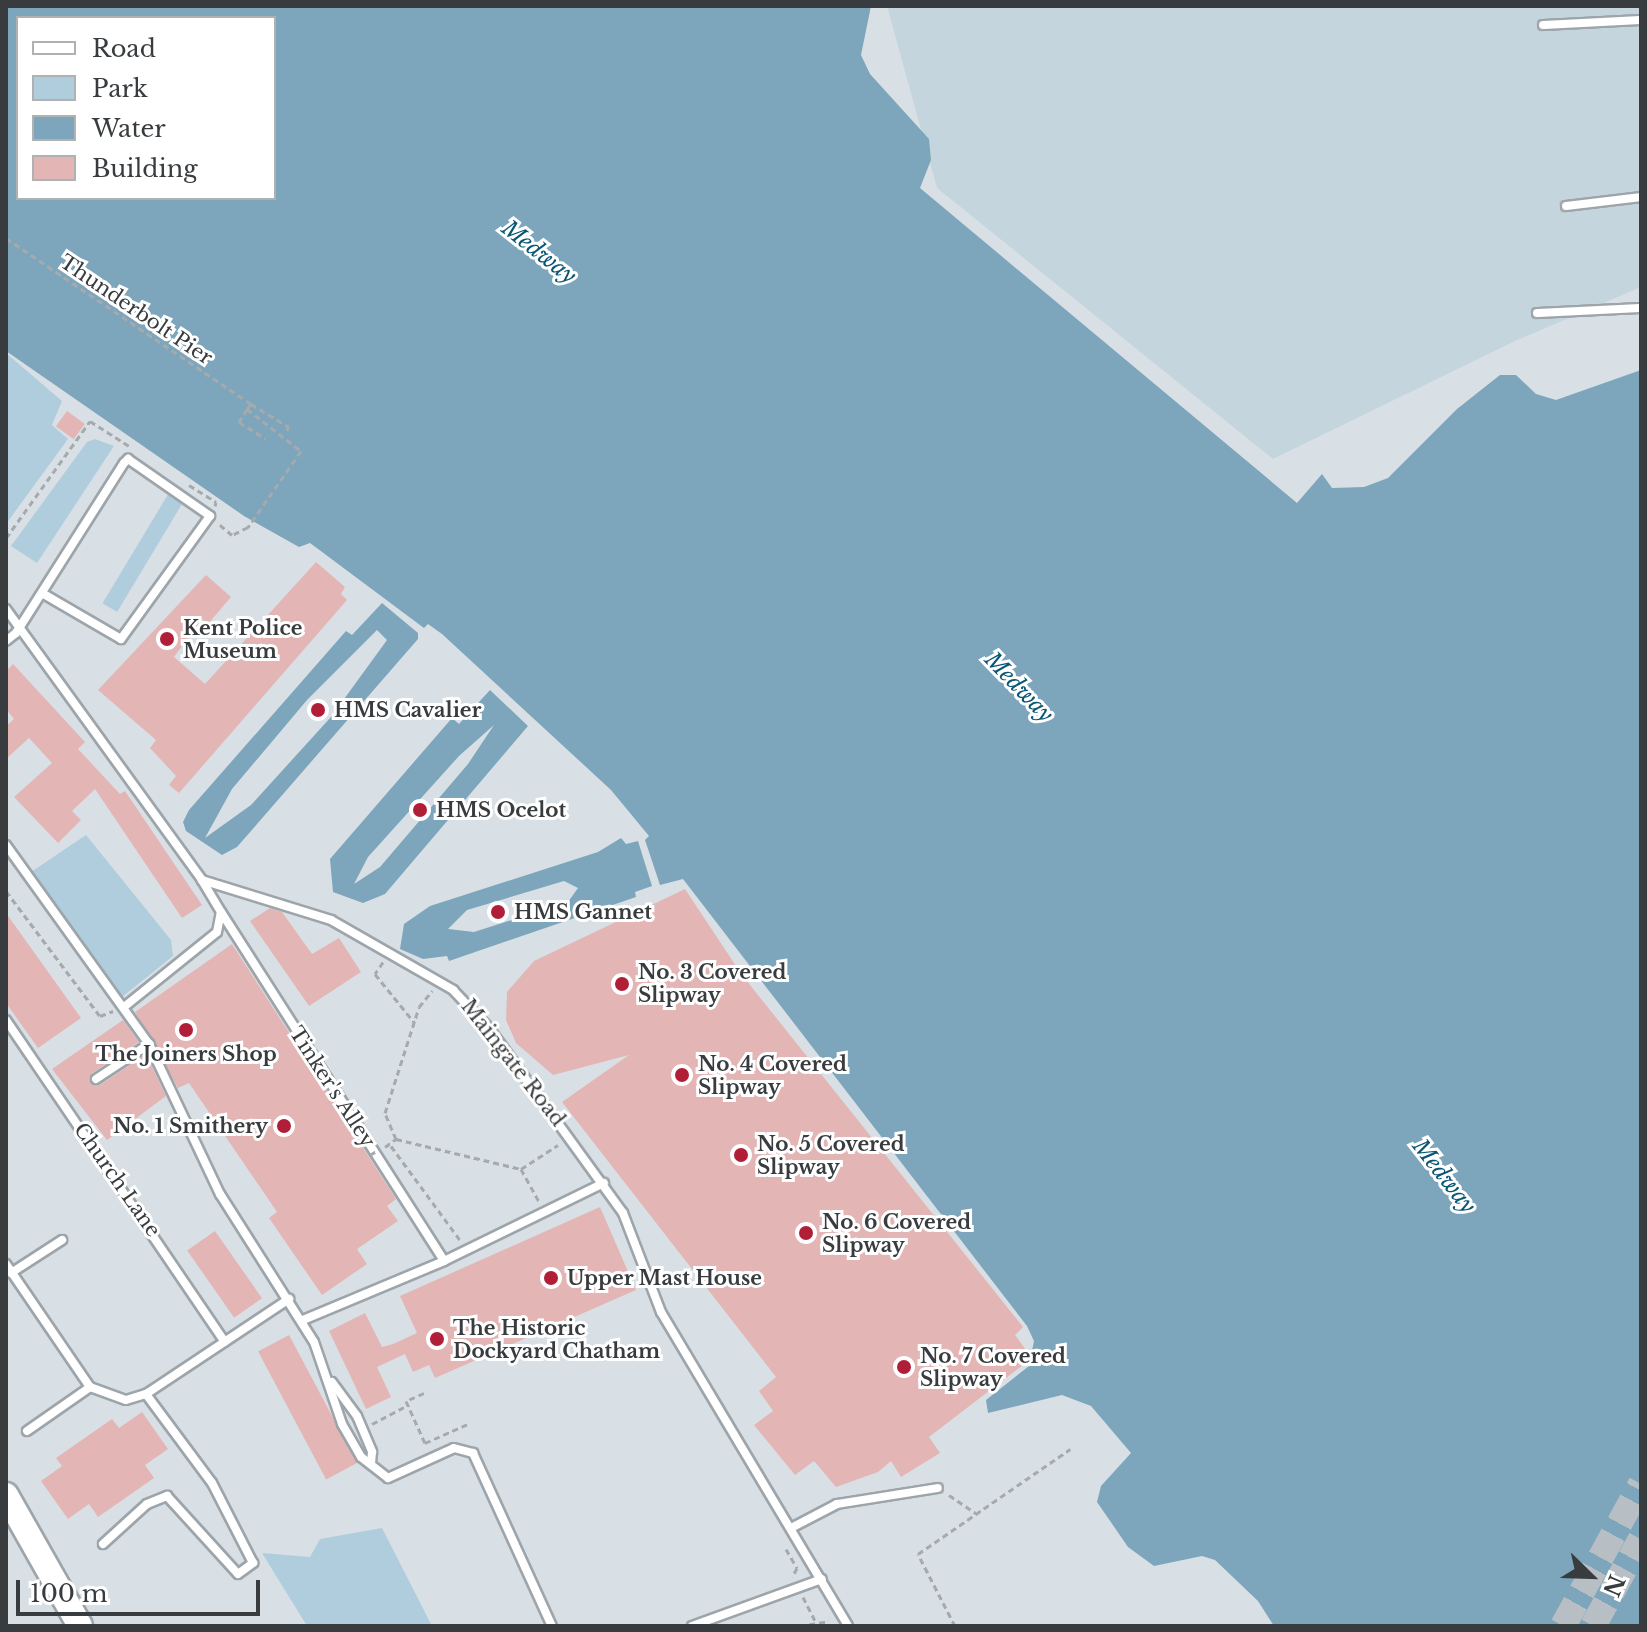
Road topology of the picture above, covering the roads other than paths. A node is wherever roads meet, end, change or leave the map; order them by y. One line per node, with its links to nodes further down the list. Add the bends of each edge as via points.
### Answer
1 (1641, 20): 2 (lane)
2 (1543, 25)
3 (1641, 197): 4 (lane)
4 (1566, 206)
5 (1641, 308): 6 (lane)
6 (1537, 313)
7 (42, 593): 7 (lane, via 128,459 210,516 121,639); 9 (lane)
8 (6, 609): 9 (lane)
9 (17, 629): 10 (lane); 12 (lane)
10 (6, 640)
11 (6, 845): 14 (lane)
12 (202, 880): 13 (lane, Tinker's Alley); 18 (lane, Maingate Road, via 292,904 466,1000)
13 (221, 912): 14 (lane, via 217,932 203,946); 20 (lane, Tinker's Alley)
14 (124, 1007): 16 (lane)
15 (6, 1020): 24 (lane, Church Lane)
16 (149, 1044): 17 (lane); 22 (lane, via 220,1194)
17 (96, 1079)
18 (604, 1183): 20 (lane); 32 (lane, Maingate Road, via 632,1230 666,1320)
19 (62, 1240): 21 (lane)
20 (444, 1261): 23 (lane)
21 (9, 1268): 26 (lane)
22 (289, 1299): 23 (lane); 24 (lane)
23 (303, 1320): 25 (lane)
24 (225, 1342): 27 (lane)
25 (331, 1381): 29 (lane, via 364,1431); 29 (lane, via 349,1438)
26 (90, 1387): 27 (lane, via 126,1400); 28 (lane)
27 (146, 1394): 33 (lane, via 212,1483 253,1563 238,1574 167,1496 147,1504)
28 (27, 1431)
29 (371, 1464): 36 (lane, via 388,1478 454,1448 473,1453)
30 (938, 1488): 32 (lane, via 837,1504)
31 (6, 1495): 35 (street)
32 (793, 1527): 34 (lane, Maingate Road)
33 (103, 1544)
34 (822, 1579): 37 (lane); 38 (lane, Maingate Road)
35 (80, 1626)
36 (552, 1626)
37 (692, 1626)
38 (848, 1626)

